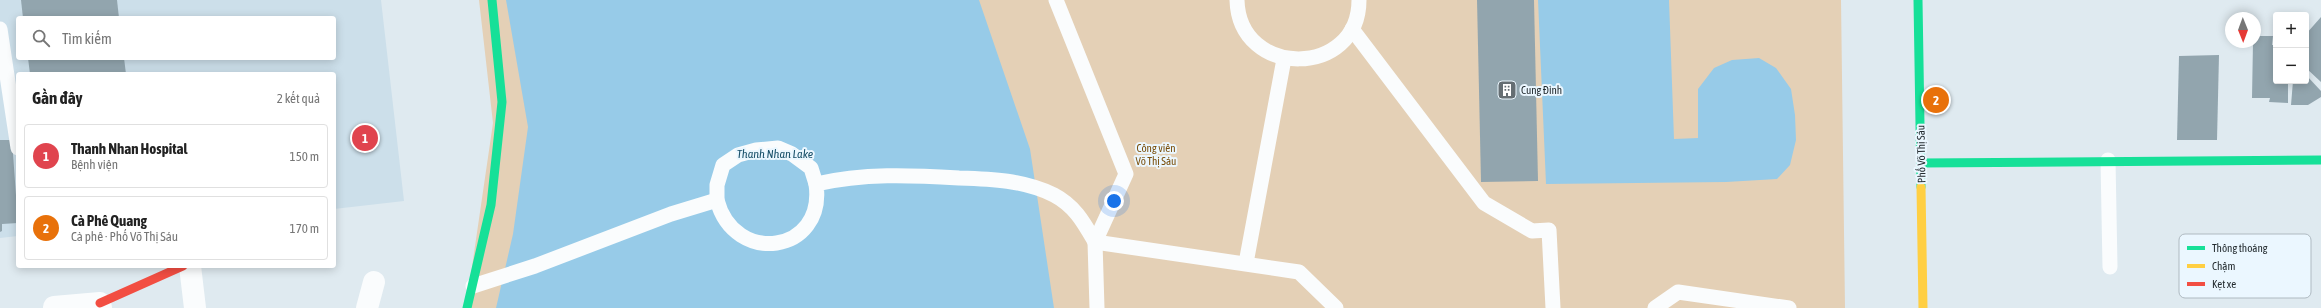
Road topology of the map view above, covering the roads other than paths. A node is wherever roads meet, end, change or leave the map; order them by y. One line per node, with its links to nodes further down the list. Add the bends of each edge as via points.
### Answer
1 (492, 0): 23 (street, via 502,102 492,205)
2 (1056, 0): 17 (lane, via 1126,174)
3 (1237, 0): 8 (lane, via 1241,21 1251,38 1266,51)
4 (1359, 0): 7 (lane, via 1359,9)
5 (1918, 0): 14 (street, Phố Võ Thị Sáu)
6 (0, 28): 9 (lane)
7 (1352, 29): 8 (lane, via 1340,44 1323,55 1304,60); 31 (lane, via 1484,203 1532,230 1549,230)
8 (1284, 59): 18 (lane)
9 (3, 79): 10 (lane)
10 (5, 100): 11 (lane)
11 (16, 141)
12 (2108, 160): 13 (street); 14 (street); 19 (lane)
13 (2321, 160)
14 (1921, 163): 34 (street, Phố Võ Thị Sáu)
15 (816, 184): 16 (lane, via 811,168 792,154 778,148 756,150 738,155 723,165 717,185); 16 (lane, via 818,196 815,216 801,233 782,242 762,244 745,238 728,225); 17 (lane, via 846,177 899,174 1018,183 1055,196 1078,213)
16 (717, 200): 23 (lane, via 671,214 566,255)
17 (1096, 242): 18 (lane); 29 (lane)
18 (1246, 263): 30 (lane, via 1299,272)
19 (2110, 267)
20 (179, 268): 24 (street)
21 (190, 268): 26 (street)
22 (374, 282): 27 (street)
23 (473, 286): 28 (street)
24 (101, 306): 25 (street)
25 (54, 307)
26 (195, 308)
27 (368, 308)
28 (467, 308)
29 (1097, 308)
30 (1336, 308)
31 (1552, 308)
32 (1655, 308): 33 (lane, via 1678,292)
33 (1789, 308)
34 (1923, 308)

